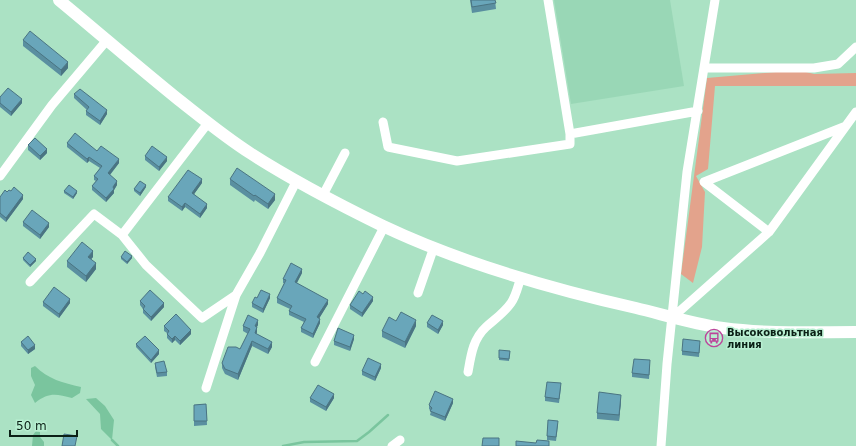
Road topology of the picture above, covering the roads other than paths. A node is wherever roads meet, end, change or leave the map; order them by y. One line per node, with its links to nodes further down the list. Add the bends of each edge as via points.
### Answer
1 (59, 0): 4 (main road)
2 (548, 0): 12 (street)
3 (715, 0): 6 (street)
4 (107, 40): 10 (main road); 14 (street, via 52,105)
5 (856, 47): 6 (street, via 838,64 814,68)
6 (704, 68): 7 (street)
7 (698, 111): 12 (street); 25 (street, via 687,172)
8 (856, 112): 11 (street)
9 (383, 122): 12 (street, via 388,147 457,161 570,144)
10 (208, 123): 15 (main road, via 249,153); 19 (street)
11 (846, 126): 18 (street); 18 (street, via 704,182)
12 (570, 134)
13 (345, 153): 16 (street)
14 (0, 176)
15 (297, 180): 16 (main road); 24 (street)
16 (323, 194): 17 (main road)
17 (384, 227): 20 (main road); 27 (street)
18 (769, 232): 25 (street)
19 (122, 235): 22 (street, via 94,214); 24 (street, via 146,265 202,318)
20 (434, 247): 21 (main road); 23 (street)
21 (521, 277): 25 (main road); 28 (street, via 512,302 477,338 472,348)
22 (30, 282)
23 (418, 293)
24 (236, 295): 29 (street)
25 (673, 317): 26 (main road, via 716,327 750,331); 32 (street)
26 (856, 332)
27 (315, 362)
28 (468, 372)
29 (206, 388)
30 (400, 440): 31 (street)
31 (392, 446)
32 (661, 446)

